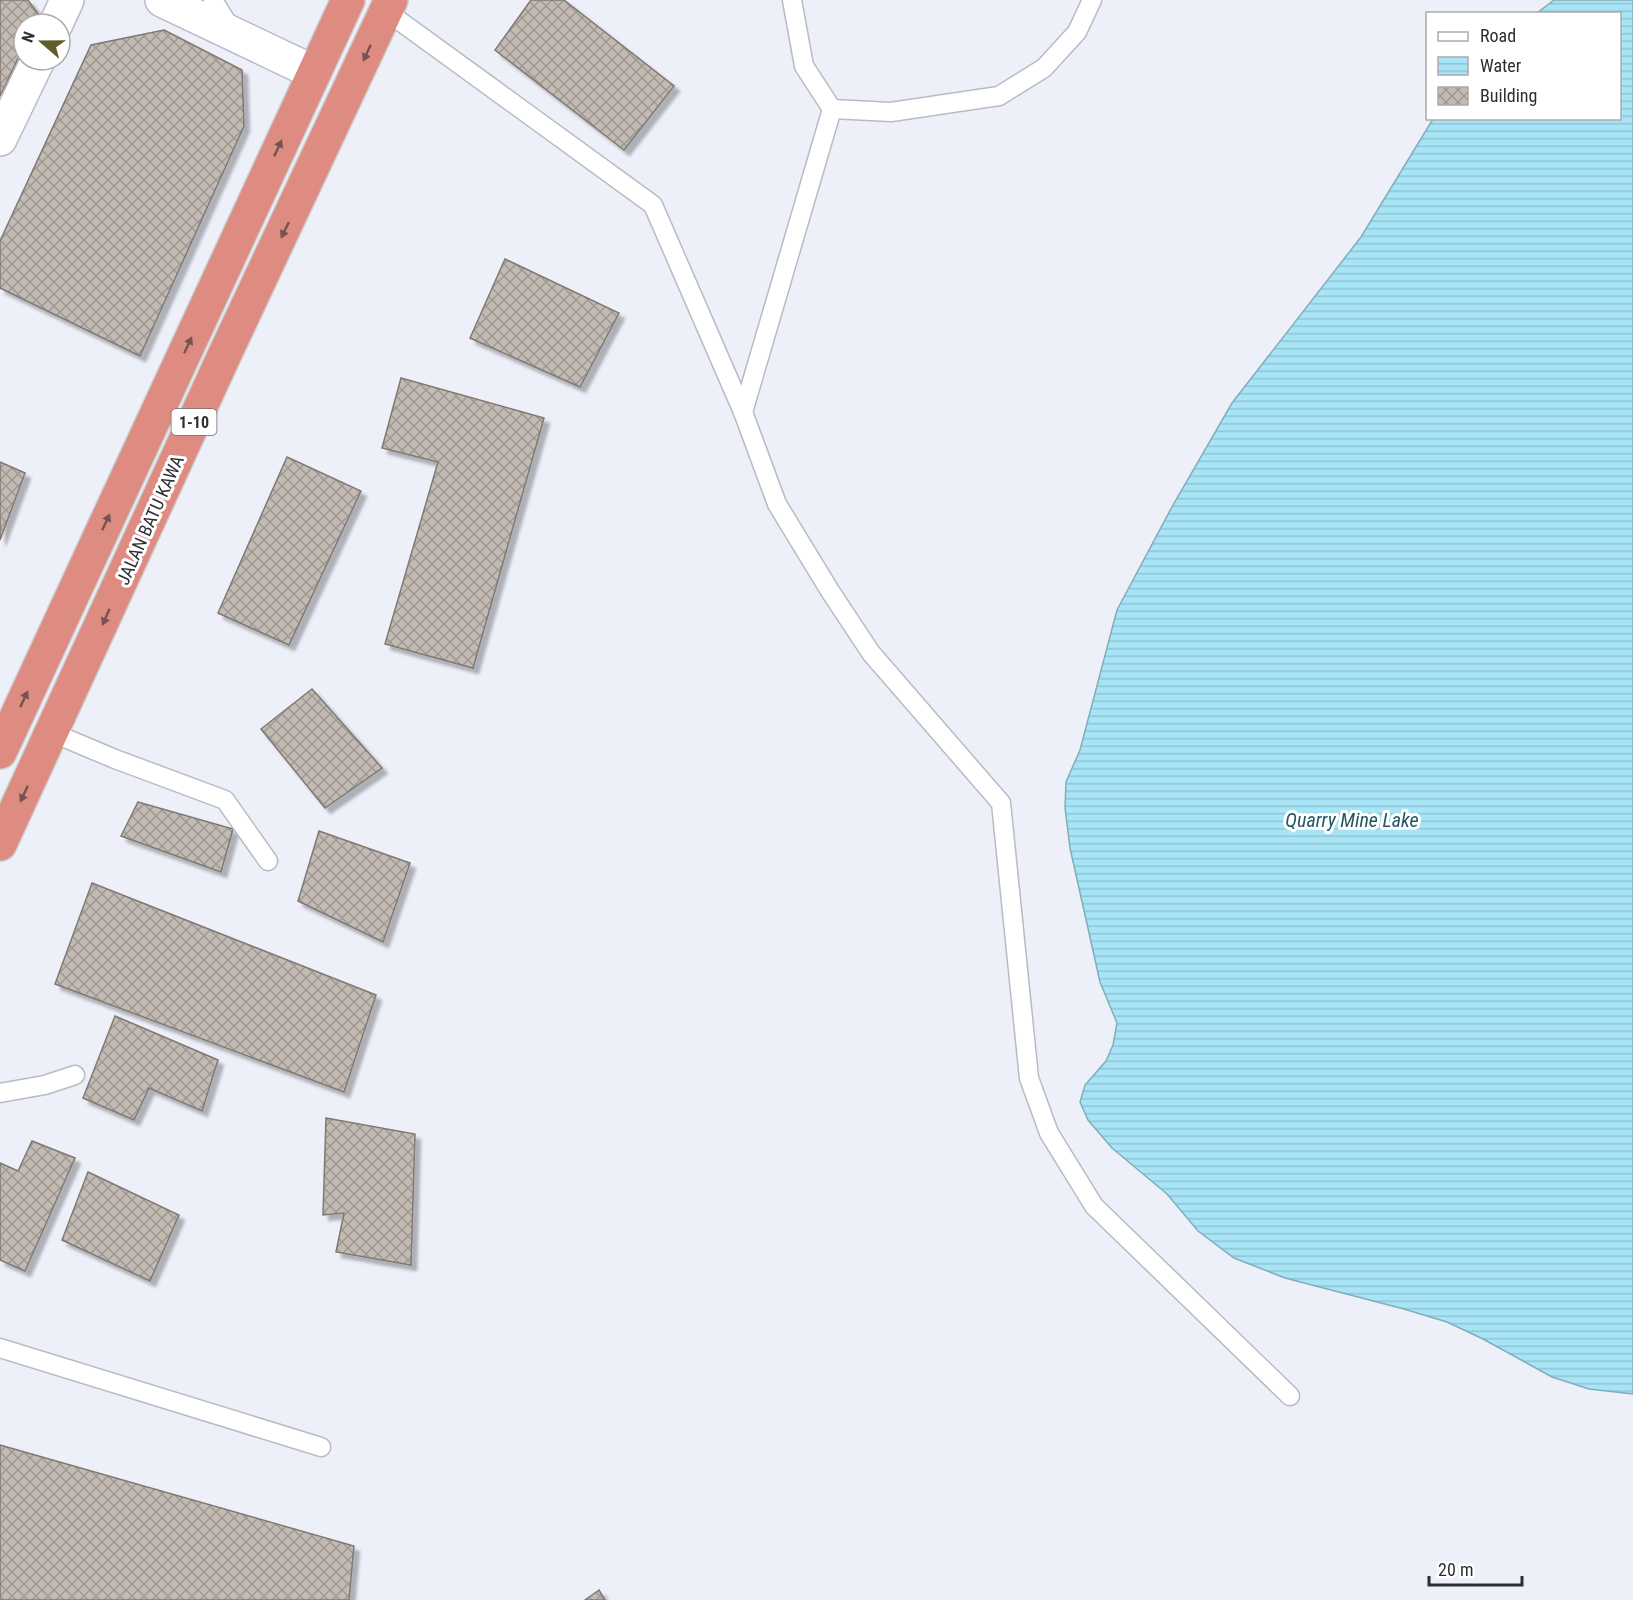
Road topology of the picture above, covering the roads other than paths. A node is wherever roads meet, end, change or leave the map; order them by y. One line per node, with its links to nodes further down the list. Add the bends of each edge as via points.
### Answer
1 (162, 0): 7 (street)
2 (213, 0): 7 (lane)
3 (348, 0): 9 (highway, 1-10)
4 (792, 0): 10 (lane, via 804,66)
5 (1092, 0): 10 (lane, via 1077,32 1044,68 999,96 891,112)
6 (389, 5): 12 (lane, via 652,205); 13 (highway, JALAN BATU KAWA / 1-10, one-way to 13)
7 (234, 35): 9 (street)
8 (32, 72): 11 (street)
9 (314, 72): 14 (highway, 1-10, one-way to 9)
10 (832, 109): 12 (lane)
11 (0, 139)
12 (743, 412): 20 (lane, via 777,504 830,591 871,653 1001,804 1029,1078 1049,1133 1094,1206)
13 (53, 733): 15 (highway, JALAN BATU KAWA / 1-10, one-way to 15); 16 (lane, via 225,800)
14 (0, 752)
15 (0, 844)
16 (268, 861)
17 (75, 1075): 18 (lane)
18 (0, 1093)
19 (0, 1348): 21 (lane)
20 (1290, 1396)
21 (321, 1448)

